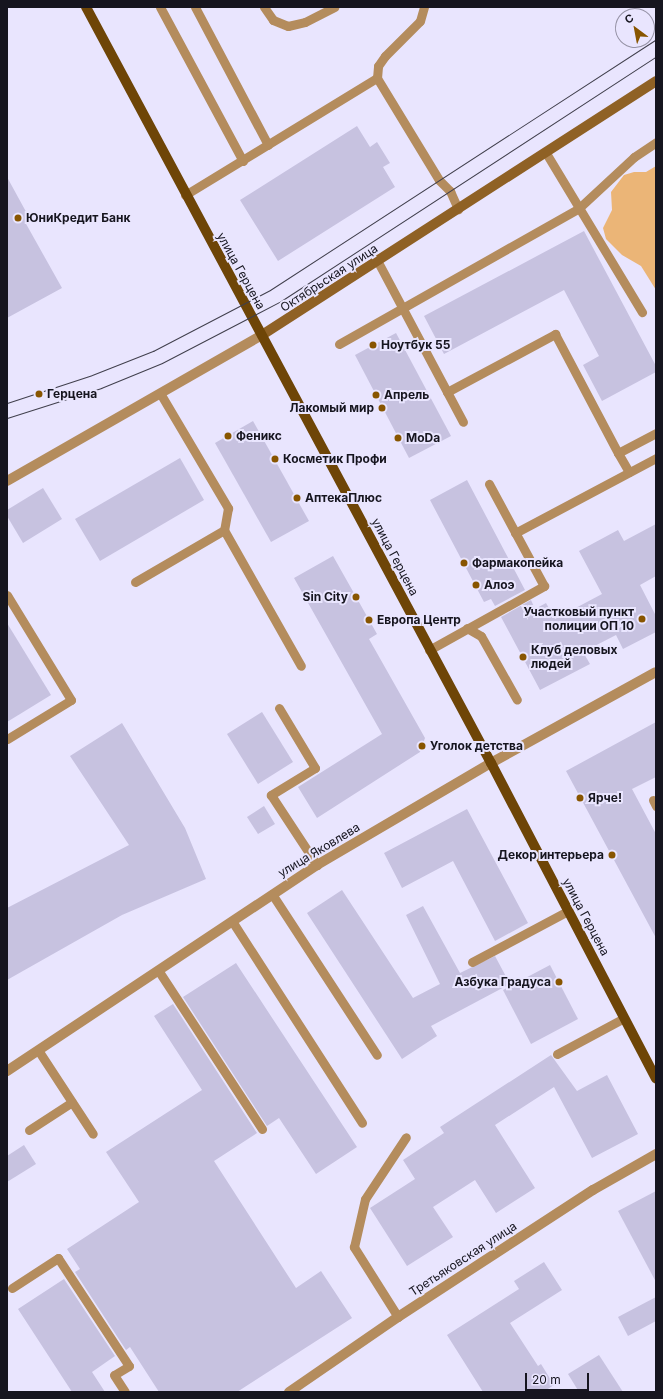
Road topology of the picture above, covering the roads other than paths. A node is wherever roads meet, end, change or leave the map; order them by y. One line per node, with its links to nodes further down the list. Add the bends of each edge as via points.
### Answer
1 (86, 7): 13 (main road, улица Герцена)
2 (160, 7): 12 (lane)
3 (195, 7): 10 (lane)
4 (264, 7): 5 (lane, via 273,20 288,26 305,22)
5 (334, 7)
6 (424, 7): 7 (lane, via 420,21 378,66)
7 (377, 78): 10 (lane); 15 (lane, via 439,180 450,190)
8 (656, 81): 11 (main road, Октябрьская улица)
9 (656, 142): 14 (lane, via 634,157)
10 (268, 145): 12 (lane)
11 (546, 153): 14 (lane); 15 (main road, Октябрьская улица)
12 (243, 161): 13 (lane)
13 (185, 195): 19 (main road, улица Герцена)
14 (579, 208): 17 (lane); 18 (lane)
15 (458, 209): 16 (main road, Октябрьская улица)
16 (378, 262): 17 (lane); 19 (main road, Октябрьская улица)
17 (402, 307): 20 (lane); 21 (lane)
18 (642, 312)
19 (262, 335): 22 (street, Октябрьская улица); 35 (main road, улица Герцена)
20 (339, 344)
21 (447, 392): 23 (lane); 25 (lane, via 555,334)
22 (160, 393): 28 (street, Октябрьская улица); 30 (lane, via 228,508)
23 (463, 422)
24 (656, 433): 25 (lane)
25 (618, 453): 27 (lane)
26 (656, 458): 27 (lane)
27 (629, 472): 31 (lane)
28 (7, 481)
29 (489, 484): 31 (lane)
30 (224, 530): 32 (lane); 36 (lane)
31 (515, 533): 34 (lane, via 544,586)
32 (135, 582)
33 (7, 595): 40 (lane, via 71,700)
34 (467, 628): 35 (lane); 38 (lane, via 481,636)
35 (429, 650): 41 (main road, улица Герцена)
36 (301, 666)
37 (656, 672): 41 (street, улица Яковлева)
38 (517, 700)
39 (278, 708): 42 (lane, via 315,768 272,795)
40 (7, 739)
41 (491, 763): 42 (street, улица Яковлева); 44 (main road, улица Герцена)
42 (317, 865): 43 (street, улица Яковлева)
43 (272, 894): 45 (street, улица Яковлева); 51 (lane)
44 (568, 911): 46 (lane); 48 (main road, улица Герцена)
45 (232, 921): 47 (street, улица Яковлева); 55 (lane)
46 (472, 962)
47 (158, 970): 49 (street, улица Яковлева); 56 (lane)
48 (624, 1018): 50 (lane); 53 (main road, улица Герцена)
49 (38, 1050): 52 (street, улица Яковлева); 54 (lane)
50 (557, 1054)
51 (377, 1055)
52 (7, 1071)
53 (655, 1075)
54 (72, 1102): 57 (lane); 58 (lane)
55 (362, 1124)
56 (262, 1129)
57 (28, 1130)
58 (93, 1134)
59 (406, 1137): 62 (lane, via 365,1199 354,1247)
60 (656, 1154): 62 (street, Третьяковская улица, via 593,1190)
61 (12, 1288): 63 (lane, via 58,1258 128,1366 114,1375)
62 (398, 1317): 64 (street, Третьяковская улица)
63 (125, 1392)
64 (289, 1392)

